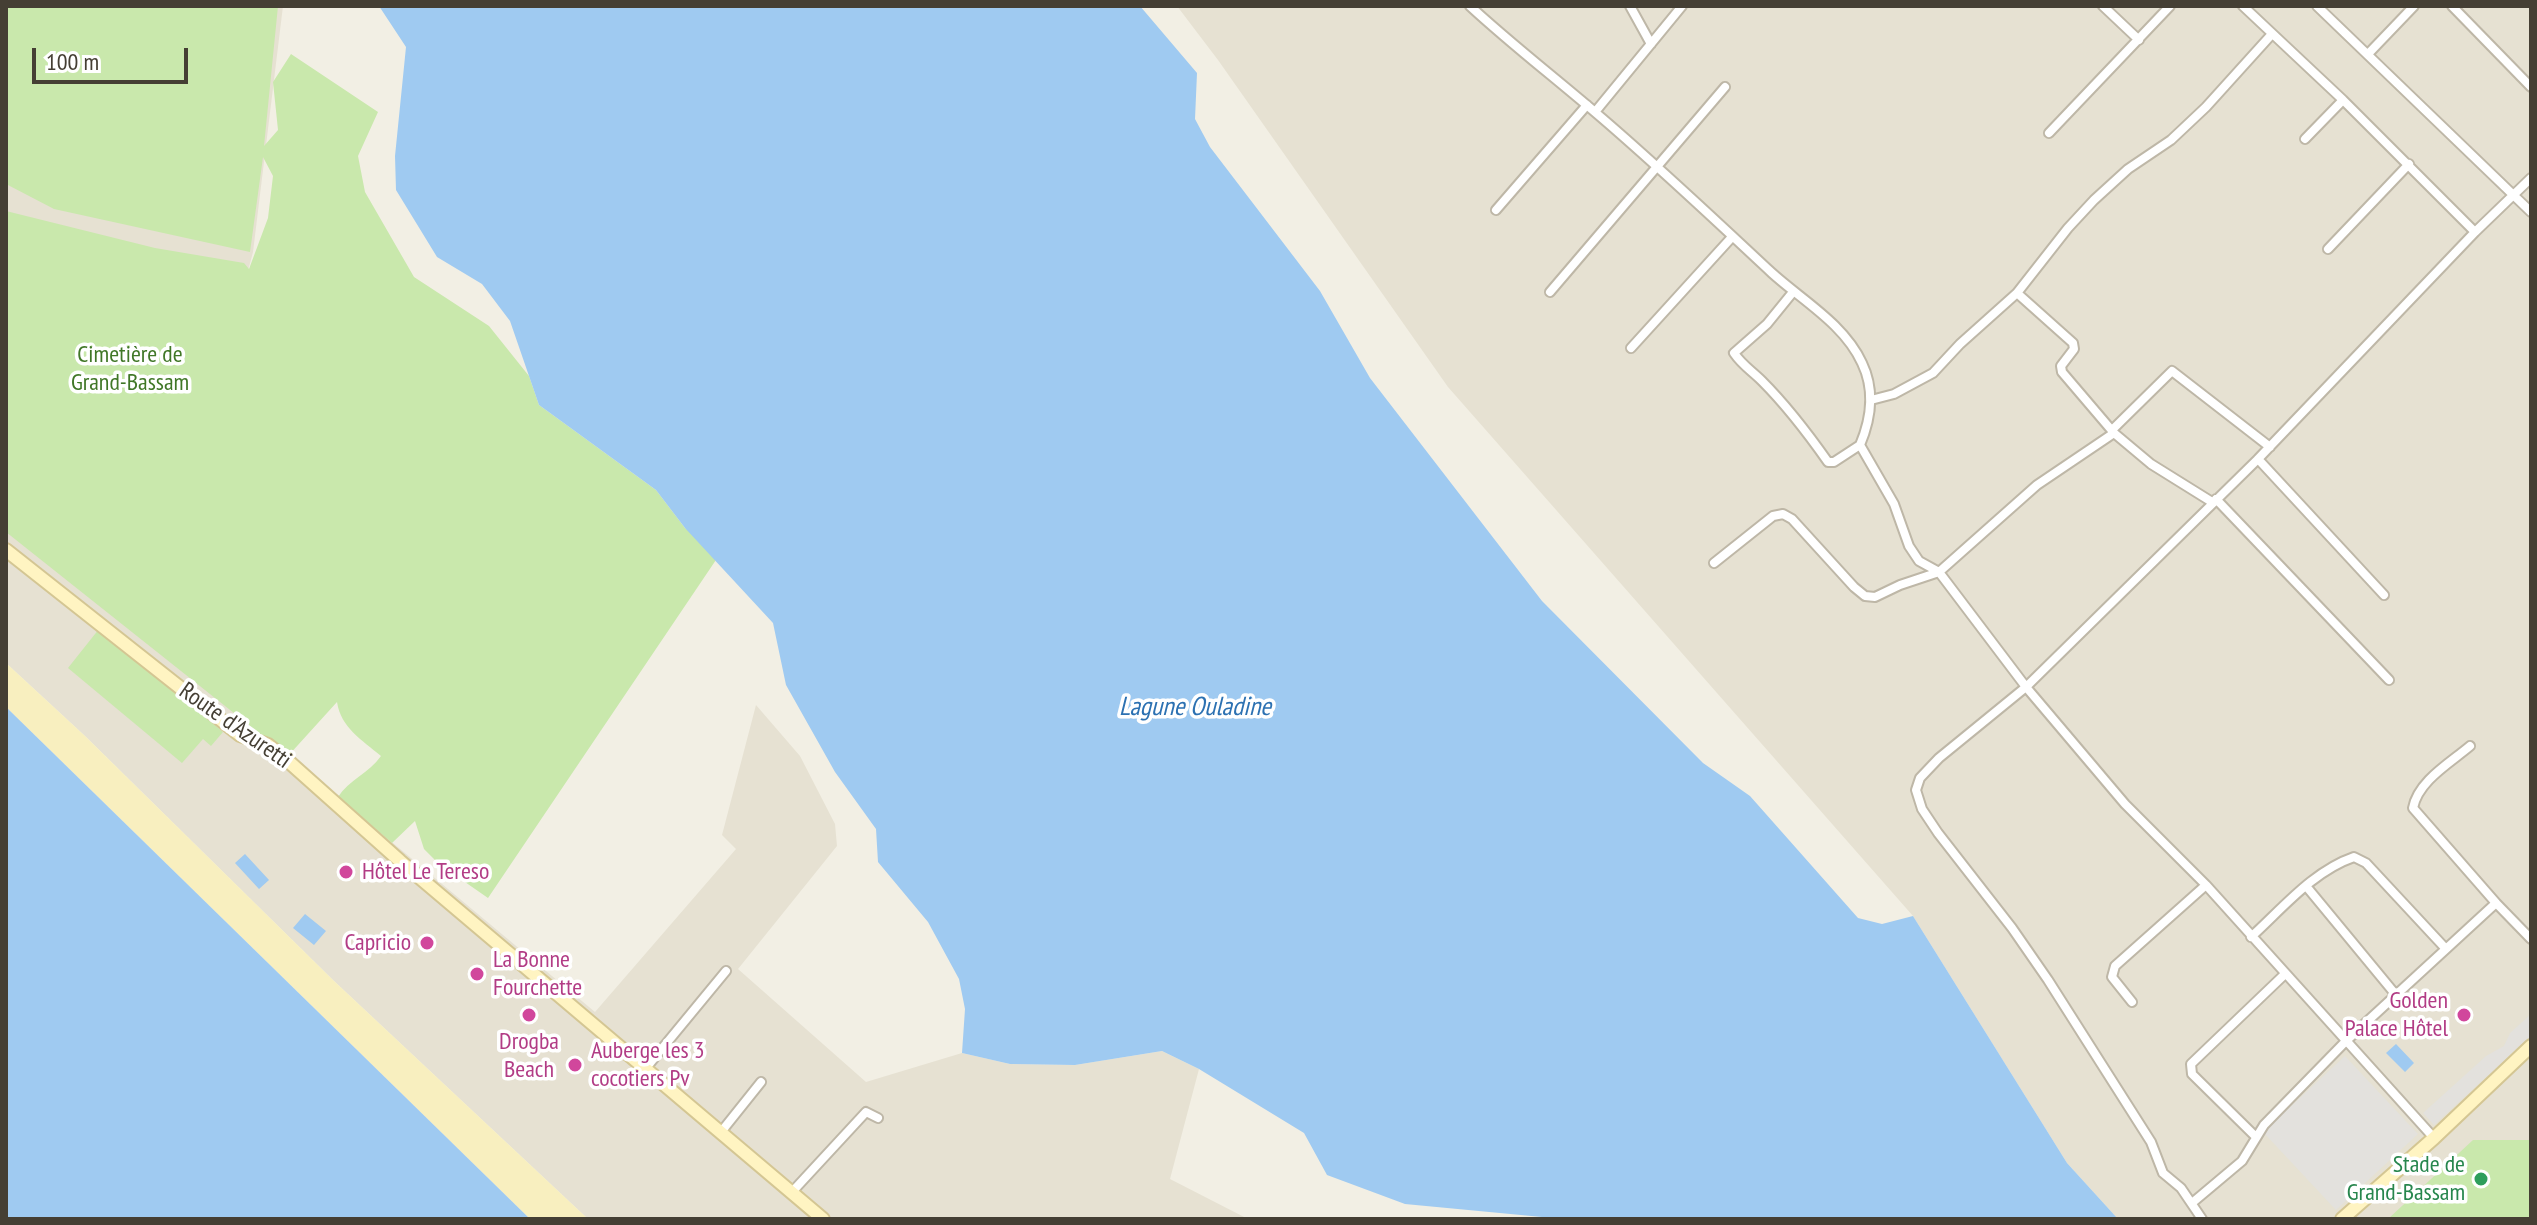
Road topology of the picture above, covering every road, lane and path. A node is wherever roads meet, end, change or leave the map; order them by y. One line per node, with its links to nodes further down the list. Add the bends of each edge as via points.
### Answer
1 (1470, 6): 17 (street)
2 (1630, 6): 12 (street)
3 (1682, 6): 12 (street)
4 (2103, 6): 11 (street)
5 (2170, 6): 11 (street)
6 (2243, 6): 10 (street)
7 (2317, 6): 13 (street)
8 (2414, 6): 13 (street)
9 (2452, 6): 15 (street)
10 (2272, 34): 16 (street); 32 (street, via 2171,140 2094,200)
11 (2139, 40): 19 (street)
12 (1651, 44): 18 (street)
13 (2368, 54): 24 (street)
14 (1725, 87): 22 (street)
15 (2531, 87)
16 (2343, 100): 20 (street); 21 (street)
17 (1587, 105): 18 (street); 25 (street)
18 (1595, 112): 22 (street)
19 (2049, 133)
20 (2305, 139)
21 (2409, 164): 27 (street); 29 (street)
22 (1657, 167): 28 (street); 30 (street)
23 (2531, 178): 24 (street)
24 (2513, 196): 26 (street); 27 (street)
25 (1496, 210)
26 (2531, 212)
27 (2475, 232): 37 (street)
28 (1732, 237): 31 (street); 33 (street)
29 (2328, 249)
30 (1550, 292)
31 (1793, 292): 34 (street, via 1847,339 1862,363); 36 (street, via 1734,353 1828,462)
32 (2017, 293): 34 (street, via 1933,373); 35 (street, via 2073,343 2062,372)
33 (1631, 348)
34 (1871, 400): 36 (street)
35 (2113, 432): 37 (street, via 2172,371); 39 (street, via 2151,464); 42 (street, via 2037,485)
36 (1860, 445): 42 (street, via 1894,504 1909,546 1919,561)
37 (2270, 447): 38 (street)
38 (2258, 459): 39 (street); 43 (street)
39 (2214, 501): 44 (street); 45 (street)
40 (6, 550): 59 (street, Route d'Azuretti, via 240,735 268,745 288,761)
41 (1714, 563): 42 (street, via 1773,516 1783,514 1865,596 1875,597)
42 (1939, 572): 45 (street)
43 (2384, 595)
44 (2389, 680)
45 (2026, 687): 47 (street, via 2125,804); 66 (street, via 1920,778 1916,790 1922,809 2048,980 2151,1142 2163,1173)
46 (2470, 746): 49 (street, via 2428,781 2413,808)
47 (2206, 885): 50 (street); 56 (street, via 2115,966 2112,977)
48 (2306, 886): 50 (street); 52 (street, via 2358,858); 55 (street)
49 (2496, 903): 51 (street); 52 (street)
50 (2251, 937): 54 (street)
51 (2531, 939)
52 (2446, 949): 55 (street)
53 (726, 971): 59 (street)
54 (2285, 974): 57 (street); 63 (street, via 2191,1064 2192,1074)
55 (2396, 995): 57 (street)
56 (2132, 1002)
57 (2347, 1040): 63 (street); 64 (street)
58 (2531, 1046): 64 (street)
59 (646, 1068): 62 (street, Route d'Azuretti)
60 (761, 1082): 62 (street)
61 (878, 1118): 65 (street, via 866,1112)
62 (721, 1132): 65 (street, Route d'Azuretti)
63 (2256, 1137): 66 (street, via 2242,1161)
64 (2434, 1138): 69 (street)
65 (792, 1192): 67 (street, Route d'Azuretti)
66 (2192, 1203): 68 (street)
67 (823, 1219)
68 (2202, 1219)
69 (2342, 1219)

